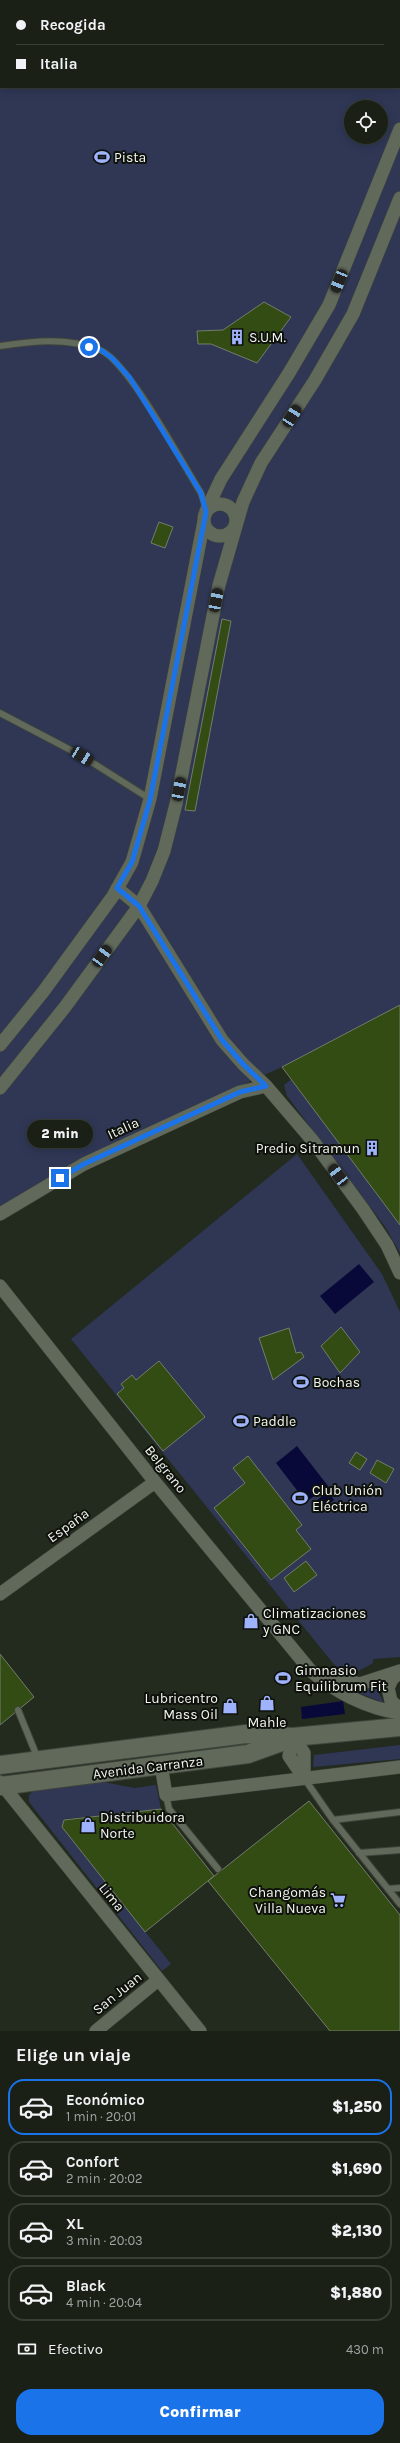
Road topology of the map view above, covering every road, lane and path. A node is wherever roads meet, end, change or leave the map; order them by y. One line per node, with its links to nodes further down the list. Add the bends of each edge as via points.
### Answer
1 (400, 129): 4 (street, via 329,305 289,374 221,479)
2 (400, 198): 5 (street, via 353,314 315,380 261,463)
3 (0, 346): 4 (lane, via 52,341 101,350 112,358 130,378 201,493)
4 (205, 516): 5 (street, via 208,531 217,536 228,534); 5 (street, via 218,504 227,505 236,516); 7 (street)
5 (235, 526): 9 (street, via 219,585 174,811 160,862)
6 (0, 713): 7 (lane, via 82,756)
7 (150, 800): 8 (street, via 132,862)
8 (117, 888): 9 (street); 10 (street, via 43,992)
9 (139, 906): 11 (street, via 222,1040); 12 (street, via 65,1007)
10 (0, 1045)
11 (266, 1086): 13 (street, Italia, via 240,1092 84,1164); 14 (street, via 313,1141 364,1209 387,1245)
12 (0, 1088)
13 (0, 1214)
14 (400, 1273)
15 (0, 1286): 16 (street, Belgrano)
16 (155, 1482): 17 (street, España); 18 (street, Belgrano)
17 (0, 1594)
18 (310, 1670): 19 (street, via 334,1679 360,1684); 22 (street, Belgrano, via 327,1684 344,1693 382,1709)
19 (400, 1671): 20 (street, via 388,1688 391,1702)
20 (400, 1708)
21 (18, 1710): 25 (lane)
22 (400, 1713)
23 (400, 1727): 24 (main road, Avenida Carranza)
24 (293, 1738): 25 (main road, Avenida Carranza, via 246,1734); 27 (main road, Avenida Carranza, via 248,1754); 29 (street, via 304,1753)
25 (39, 1760): 26 (main road, Avenida Carranza)
26 (0, 1765)
27 (161, 1765): 30 (main road, Avenida Carranza); 31 (street)
28 (400, 1767): 29 (street)
29 (304, 1778): 31 (street); 33 (lane)
30 (1, 1785): 40 (street, Lima)
31 (166, 1795): 36 (lane, via 169,1809)
32 (400, 1812): 33 (lane)
33 (333, 1820): 35 (lane)
34 (400, 1850): 35 (lane)
35 (359, 1853): 38 (lane)
36 (218, 1869)
37 (400, 1888): 38 (lane)
38 (388, 1889): 39 (lane)
39 (400, 1904)
40 (158, 1980): 41 (street, San Juan); 42 (street, Lima)
41 (96, 2031)
42 (200, 2031)

